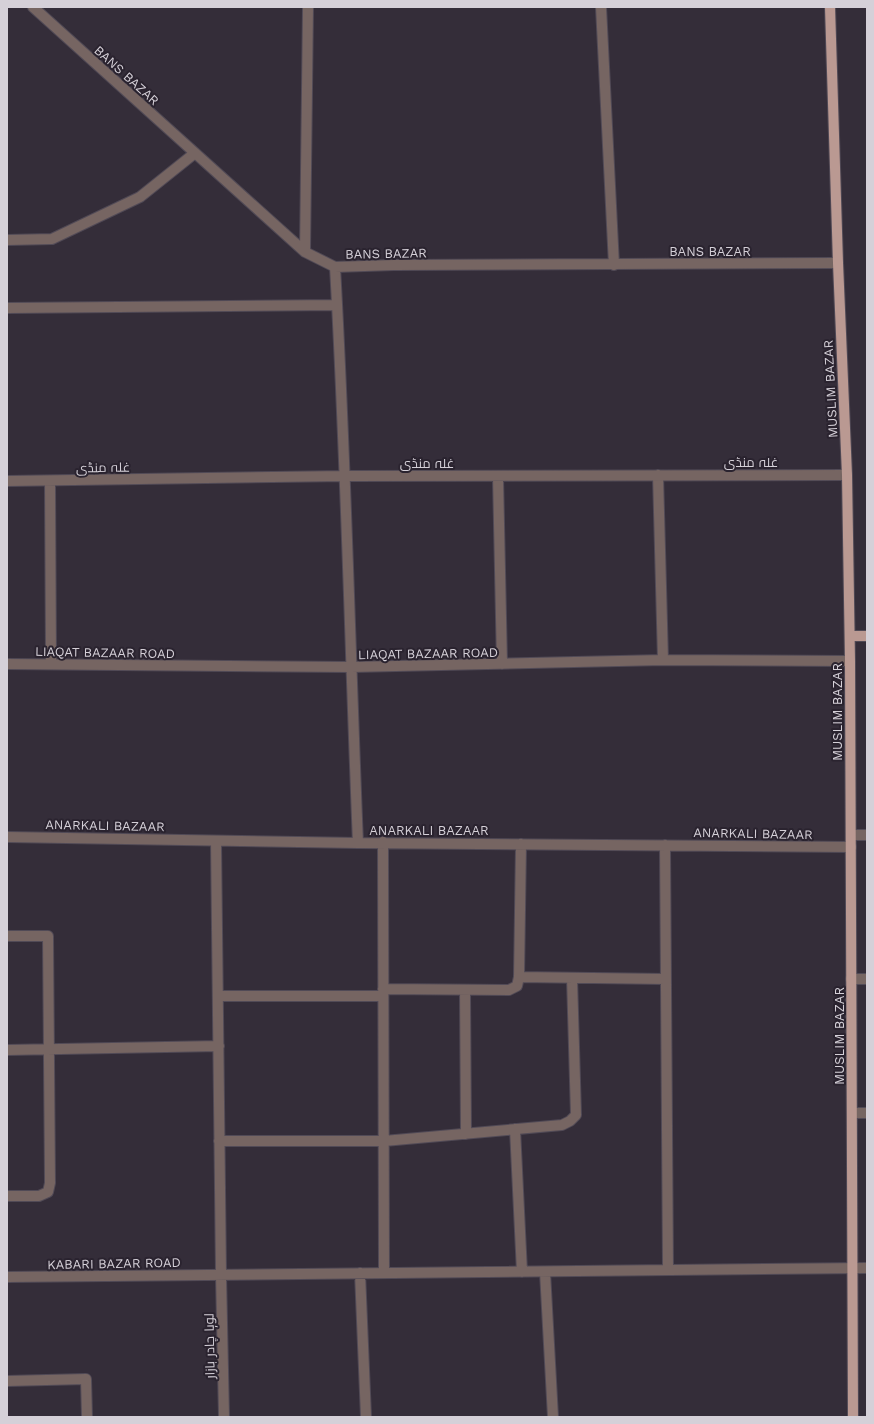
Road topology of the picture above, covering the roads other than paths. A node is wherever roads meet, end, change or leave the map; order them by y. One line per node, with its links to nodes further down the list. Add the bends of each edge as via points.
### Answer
1 (33, 7): 5 (street, BANS BAZAR)
2 (308, 7): 7 (street)
3 (601, 7): 9 (street)
4 (830, 7): 8 (main road, MUSLIM BAZAR)
5 (195, 153): 6 (street, via 140,197 52,239); 7 (street, BANS BAZAR)
6 (7, 240)
7 (305, 252): 10 (street, BANS BAZAR)
8 (838, 263): 9 (street, BANS BAZAR); 13 (main road, MUSLIM BAZAR)
9 (614, 264): 10 (street, BANS BAZAR, via 394,265)
10 (335, 268): 11 (street)
11 (337, 305): 12 (street); 14 (street)
12 (7, 308)
13 (847, 475): 16 (street, غلہ منڈی); 19 (main road, MUSLIM BAZAR)
14 (345, 476): 15 (street, غلہ منڈی); 17 (street, غلہ منڈی); 26 (street)
15 (498, 476): 16 (street, غلہ منڈی); 25 (street)
16 (658, 476): 21 (street)
17 (50, 481): 18 (street, غلہ منڈی); 24 (street)
18 (7, 482)
19 (850, 636): 20 (main road); 22 (main road, MUSLIM BAZAR)
20 (867, 636)
21 (663, 660): 22 (street, LIAQAT BAZAAR ROAD); 25 (street, LIAQAT BAZAAR ROAD)
22 (850, 661): 27 (main road, MUSLIM BAZAR)
23 (7, 664): 24 (street, LIAQAT BAZAAR ROAD)
24 (51, 664): 26 (street, LIAQAT BAZAAR ROAD)
25 (502, 664): 26 (street, LIAQAT BAZAAR ROAD)
26 (351, 667): 32 (street)
27 (850, 835): 28 (street); 35 (main road, MUSLIM BAZAR)
28 (867, 835)
29 (7, 836): 30 (street, ANARKALI BAZAAR)
30 (216, 841): 32 (street, ANARKALI BAZAAR); 44 (street, لوہا چادر بازار)
31 (383, 842): 32 (street, ANARKALI BAZAAR); 33 (street, ANARKALI BAZAAR); 43 (street)
32 (358, 843)
33 (521, 844): 34 (street, ANARKALI BAZAAR); 37 (street)
34 (665, 845): 35 (street, ANARKALI BAZAAR); 39 (street)
35 (851, 847): 40 (main road, MUSLIM BAZAR)
36 (7, 936): 46 (street, via 48,936)
37 (519, 978): 38 (street); 42 (street, via 517,986 509,990)
38 (572, 978): 39 (street); 50 (street, via 576,1115 562,1125)
39 (666, 979): 57 (street)
40 (851, 979): 41 (street); 48 (main road, MUSLIM BAZAR)
41 (867, 979)
42 (465, 990): 43 (street); 51 (street)
43 (383, 993): 44 (street); 53 (street)
44 (218, 996): 45 (street, لوہا چادر بازار)
45 (219, 1046): 46 (street); 52 (street, لوہا چادر بازار)
46 (49, 1049): 47 (street); 54 (street, via 48,1192 39,1196)
47 (7, 1050)
48 (852, 1113): 49 (street); 55 (main road, MUSLIM BAZAR)
49 (867, 1113)
50 (515, 1129): 51 (street); 58 (street)
51 (466, 1134): 53 (street)
52 (219, 1141): 53 (street); 62 (street, لوہا چادر بازار)
53 (384, 1141): 61 (street)
54 (7, 1196)
55 (853, 1268): 56 (street, KABARI BAZAR ROAD); 57 (street, KABARI BAZAR ROAD); 69 (main road, MUSLIM BAZAR)
56 (867, 1268)
57 (668, 1270): 59 (street, KABARI BAZAR ROAD)
58 (522, 1272): 59 (street, KABARI BAZAR ROAD); 61 (street, KABARI BAZAR ROAD)
59 (545, 1272): 68 (street)
60 (360, 1273): 61 (street, KABARI BAZAR ROAD); 62 (street, KABARI BAZAR ROAD); 67 (street)
61 (384, 1273)
62 (221, 1275): 63 (street, KABARI BAZAR ROAD); 66 (street, لوہا چادر بازار)
63 (7, 1277)
64 (7, 1381): 65 (street, via 86,1379)
65 (87, 1417)
66 (224, 1417)
67 (366, 1417)
68 (553, 1417)
69 (853, 1417)

